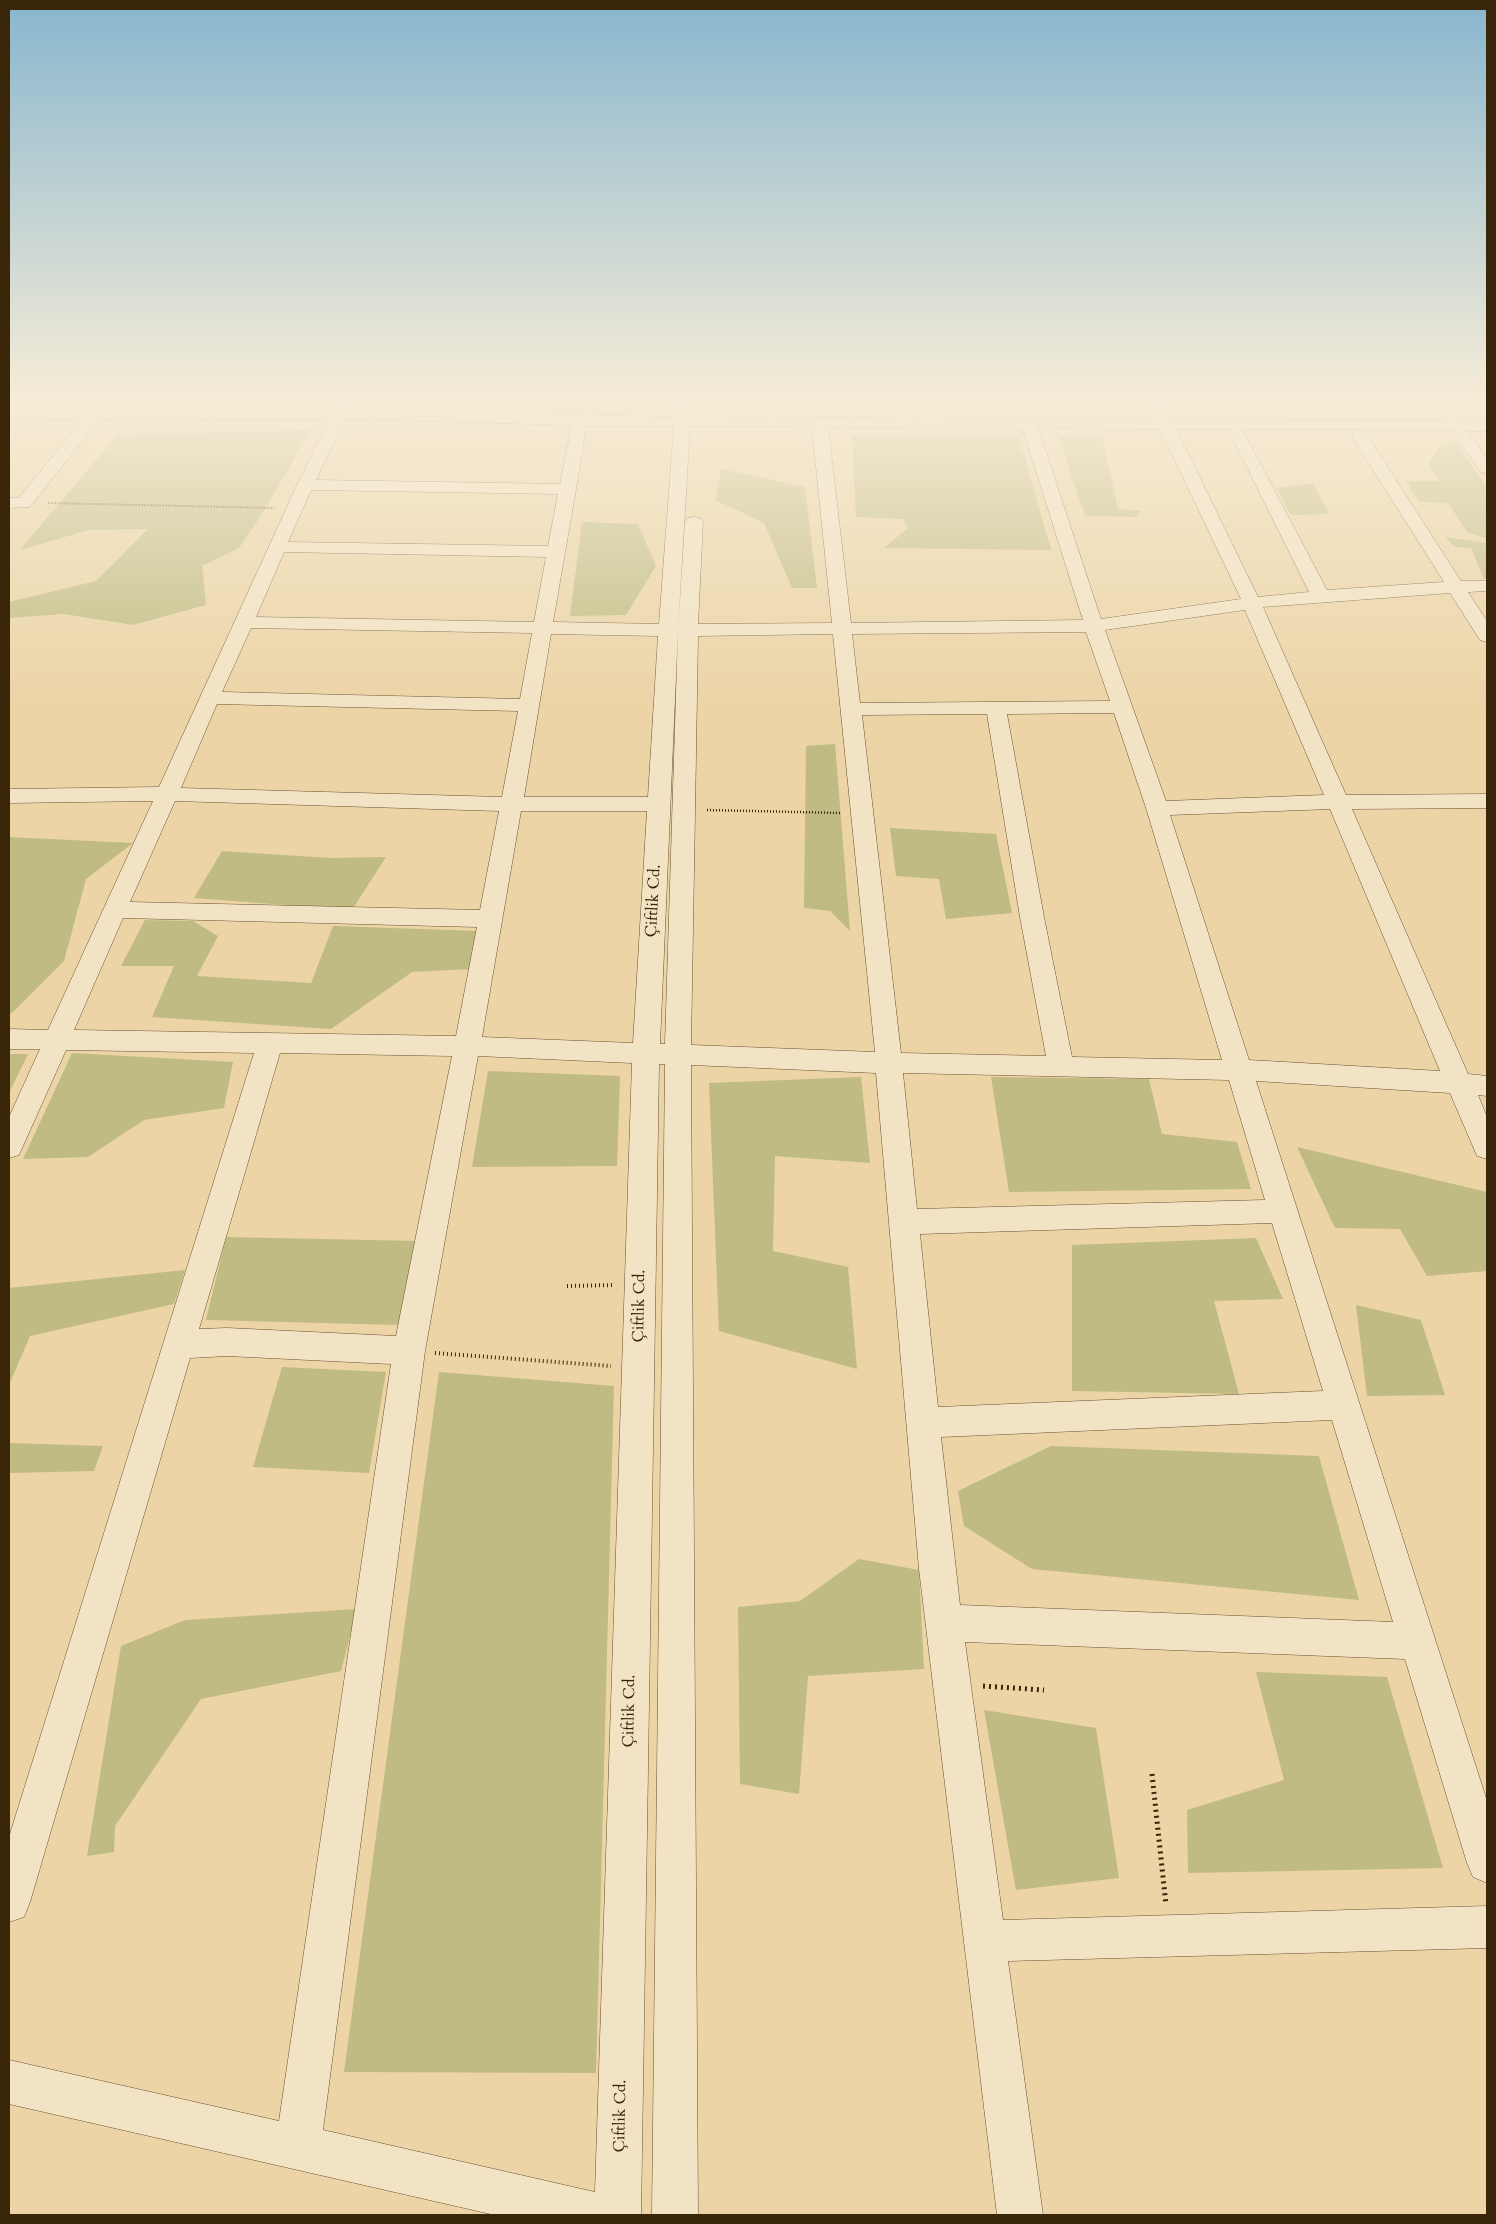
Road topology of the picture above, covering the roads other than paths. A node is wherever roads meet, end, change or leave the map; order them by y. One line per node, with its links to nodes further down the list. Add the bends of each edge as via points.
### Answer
1 (298, 502): 11 (street)
2 (566, 502): 12 (street)
3 (685, 502): 21 (street, Çiftlik Cd.)
4 (828, 502): 20 (street)
5 (1054, 502): 18 (street)
6 (1203, 502): 16 (street)
7 (1273, 502): 15 (street)
8 (1402, 502): 14 (street)
9 (16, 503): 10 (street)
10 (9, 523)
11 (277, 547): 12 (street); 17 (street)
12 (557, 552): 19 (street)
13 (1487, 586): 14 (street)
14 (1456, 587): 15 (street); 22 (street)
15 (1322, 596): 16 (street)
16 (1252, 603): 18 (street); 31 (street)
17 (244, 622): 19 (street); 23 (street)
18 (1094, 626): 20 (street); 25 (street)
19 (543, 628): 21 (street); 24 (street)
20 (841, 629): 21 (street); 27 (street)
21 (678, 630): 33 (street, Çiftlik Cd.)
22 (1487, 636)
23 (210, 698): 24 (street); 28 (street)
24 (529, 705): 32 (street)
25 (1122, 707): 26 (street); 34 (street)
26 (996, 708): 27 (street); 43 (street)
27 (850, 709): 42 (street)
28 (167, 794): 29 (street); 32 (street); 35 (street)
29 (9, 796)
30 (1487, 801): 31 (street)
31 (1337, 802): 34 (street); 45 (street)
32 (512, 804): 33 (street); 36 (street)
33 (672, 806): 41 (street, Çiftlik Cd.)
34 (1156, 808): 44 (street)
35 (115, 910): 36 (street); 38 (street)
36 (491, 920): 40 (street)
37 (9, 1040): 38 (street)
38 (56, 1040): 39 (street); 47 (street)
39 (270, 1043): 40 (street); 51 (street)
40 (466, 1046): 41 (street); 52 (street)
41 (662, 1053): 42 (street); 64 (street, Çiftlik Cd., via 640,1285); 65 (street, Çiftlik Cd.)
42 (889, 1063): 43 (street); 50 (street)
43 (1061, 1067): 44 (street)
44 (1239, 1070): 45 (street); 49 (street)
45 (1458, 1084): 46 (street); 48 (street)
46 (1487, 1086)
47 (9, 1147)
48 (1487, 1148)
49 (1283, 1210): 50 (street); 53 (street)
50 (903, 1222): 54 (street)
51 (179, 1344): 52 (street, via 227,1342); 58 (street)
52 (409, 1351): 62 (street)
53 (1344, 1405): 54 (street); 56 (street)
54 (923, 1423): 55 (street)
55 (944, 1623): 56 (street); 60 (street)
56 (1418, 1642): 57 (street)
57 (1487, 1863)
58 (9, 1902)
59 (1487, 1927): 60 (street)
60 (985, 1941): 66 (street)
61 (9, 2082): 62 (street)
62 (298, 2148): 63 (street)
63 (596, 2215)
64 (618, 2215)
65 (675, 2215)
66 (1020, 2215)

